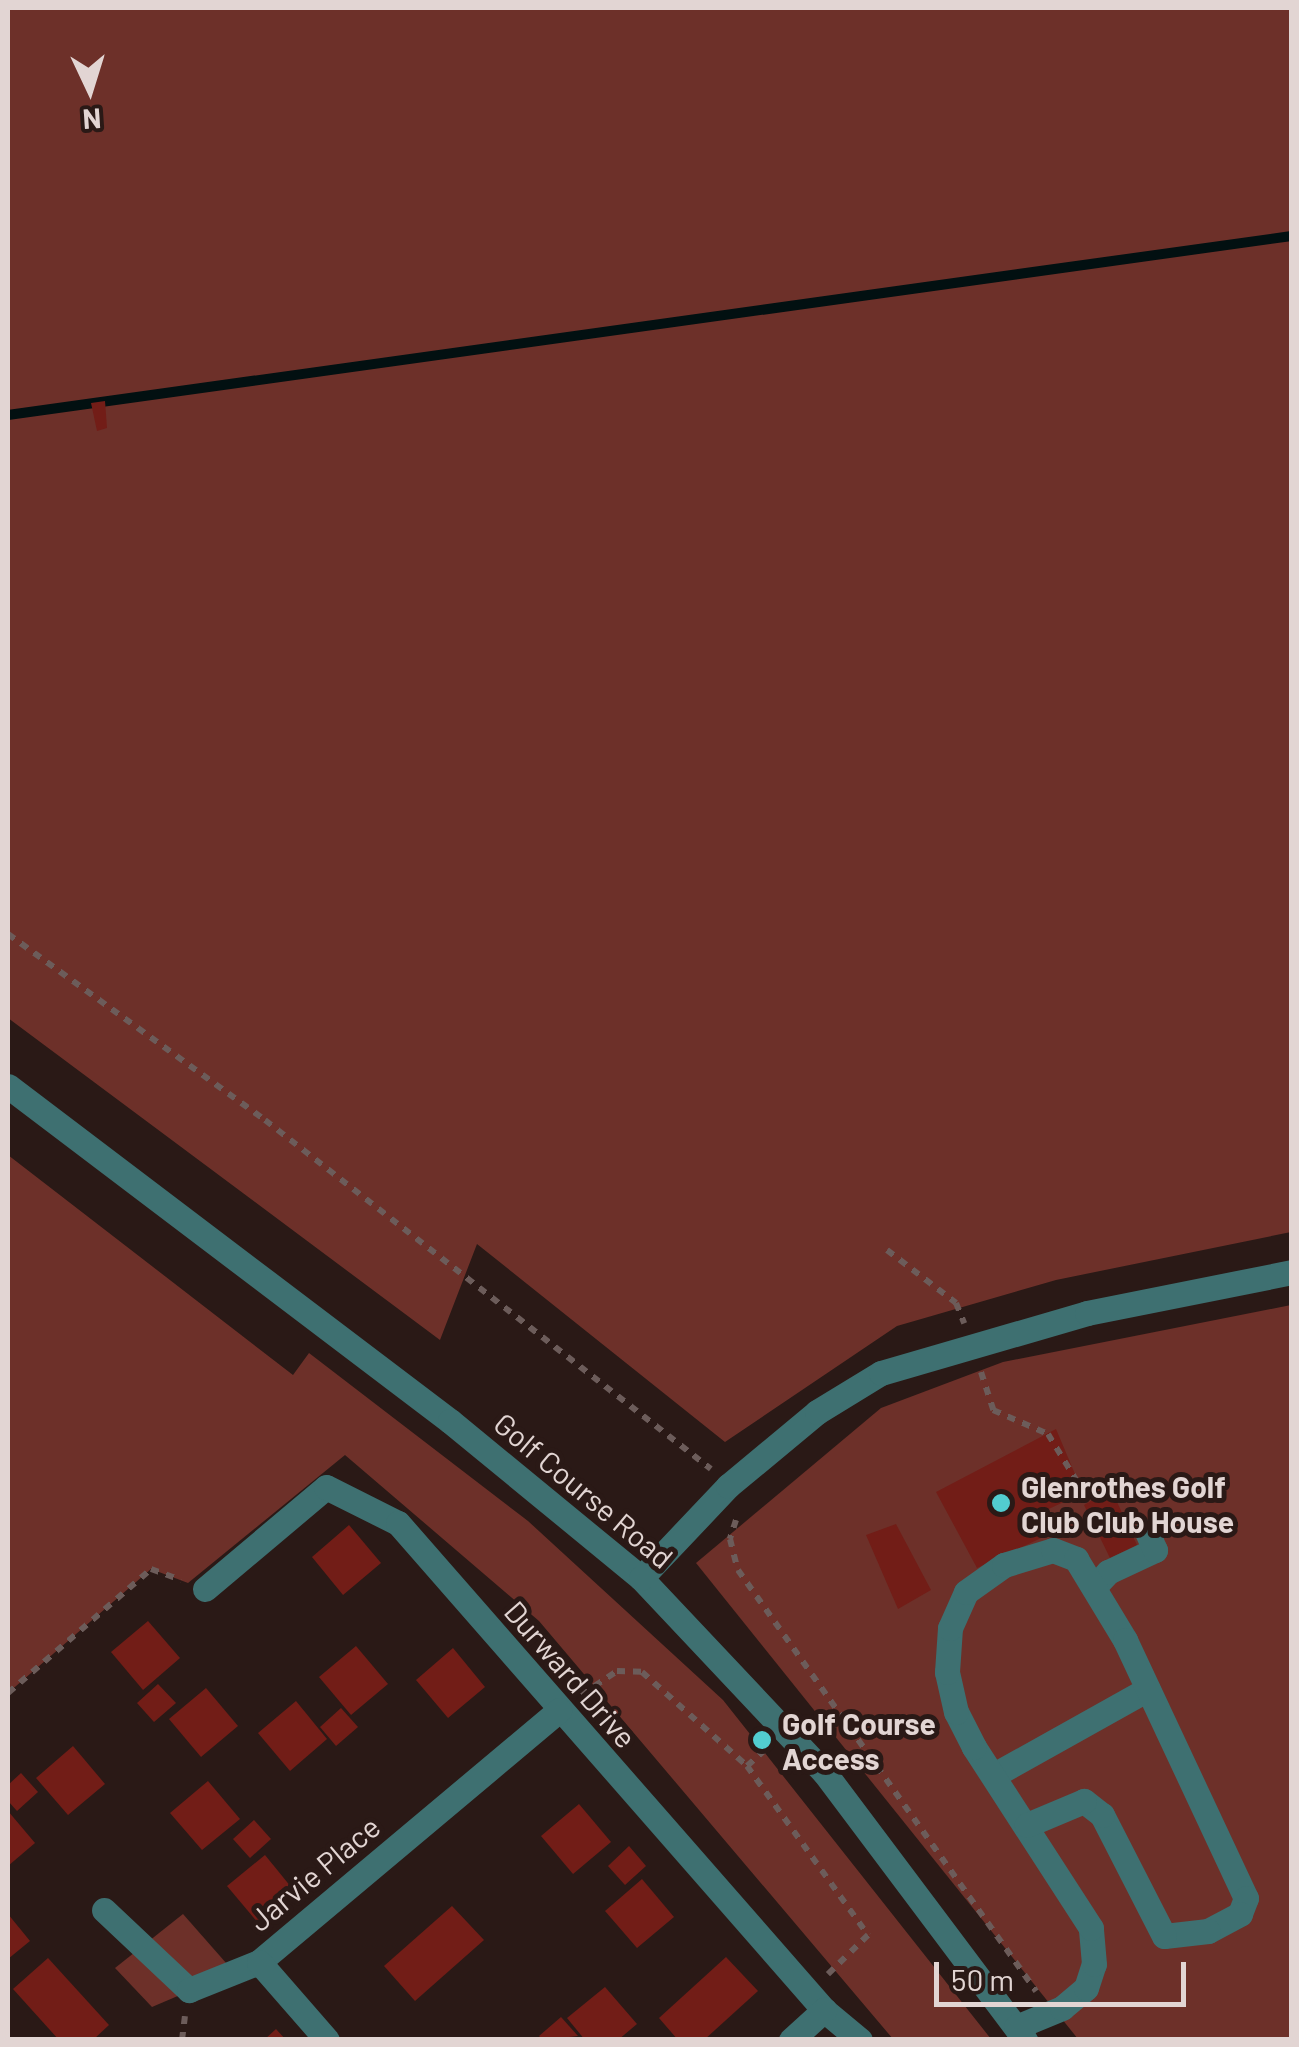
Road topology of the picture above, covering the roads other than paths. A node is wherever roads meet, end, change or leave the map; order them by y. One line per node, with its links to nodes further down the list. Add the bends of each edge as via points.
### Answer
1 (8, 1086): 4 (street, Golf Course Road, via 450,1421)
2 (1292, 1272): 4 (street, via 1088,1313 881,1374 818,1412 728,1486)
3 (1148, 1532): 5 (street, via 1154,1550 1108,1572)
4 (642, 1578): 14 (street, Golf Course Road, via 787,1730 902,1867)
5 (1095, 1586): 7 (street); 9 (street, via 1076,1559 1053,1550 1004,1565 966,1592 950,1628 947,1672 956,1712)
6 (205, 1589): 8 (street, Durward Drive, via 326,1487 398,1522)
7 (1148, 1689): 9 (street); 10 (street, via 1224,1841 1246,1898 1240,1914 1208,1932 1164,1936 1102,1815 1084,1801)
8 (559, 1710): 12 (street, Jarvie Place); 13 (street, Durward Drive)
9 (994, 1775): 10 (street)
10 (1027, 1825): 14 (street, via 1091,1928 1094,1964 1086,1988)
11 (104, 1910): 12 (street, Jarvie Place, via 189,1990)
12 (259, 1962): 15 (street)
13 (816, 2002): 16 (street); 17 (street, Durward Drive)
14 (1021, 2033)
15 (327, 2040)
16 (790, 2040)
17 (860, 2040)

